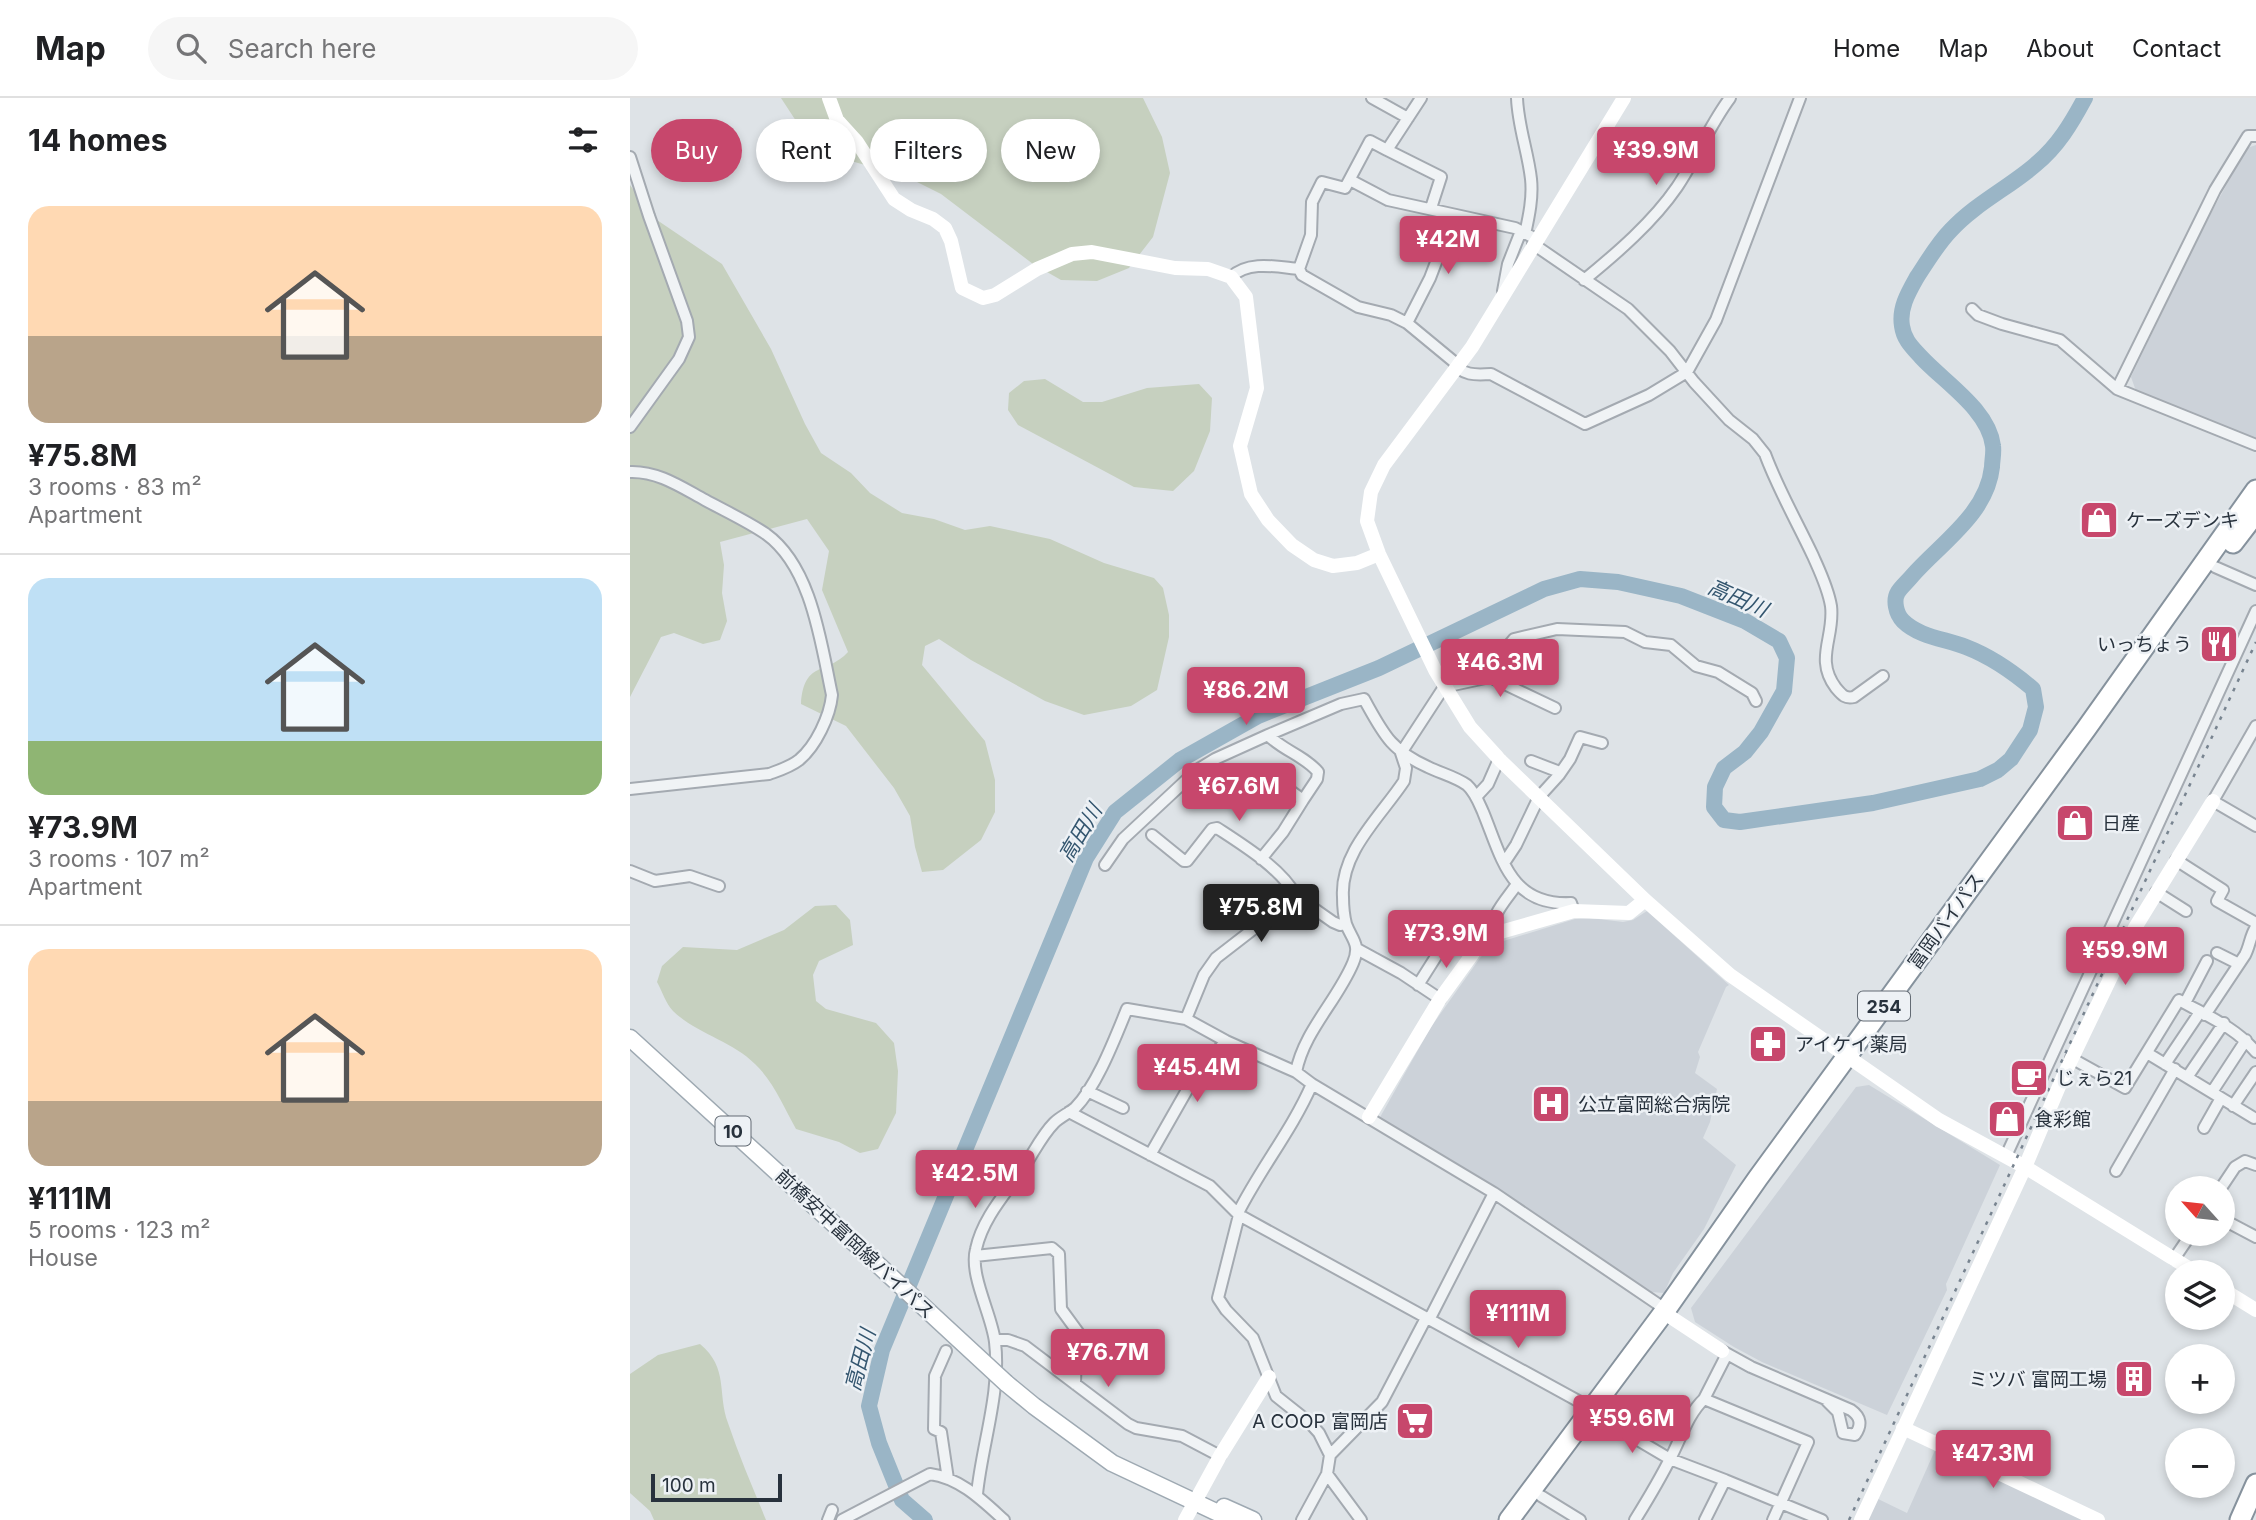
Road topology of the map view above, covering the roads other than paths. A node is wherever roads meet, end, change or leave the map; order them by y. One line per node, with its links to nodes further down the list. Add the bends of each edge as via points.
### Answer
1 (829, 98): 17 (street, via 837,121 857,142 894,199 945,228 962,288 972,295 995,295 1072,254 1092,252 1175,268 1208,269)
2 (1372, 98): 8 (street)
3 (1421, 98): 8 (street)
4 (1517, 98): 15 (street, via 1532,183)
5 (1624, 98): 15 (street)
6 (1730, 98): 18 (street, via 1677,187 1653,217)
7 (1800, 98): 22 (street, via 1716,320)
8 (1408, 118): 10 (street)
9 (2256, 136): 23 (street, via 2248,136 2215,190)
10 (1387, 149): 12 (street, via 1370,141); 13 (street, via 1441,177)
11 (630, 157): 24 (street, via 689,337)
12 (1350, 180): 13 (street, via 1388,200); 16 (street, via 1345,188 1322,182 1312,202 1311,235)
13 (1431, 208): 14 (street)
14 (1454, 215): 15 (street, via 1515,228); 20 (street)
15 (1529, 237): 18 (street); 21 (street, via 1502,297)
16 (1299, 269): 17 (street, via 1259,266 1239,270); 20 (street, via 1357,307)
17 (1231, 277): 29 (street, via 1246,297 1257,388 1240,446 1251,494 1276,529 1314,560 1333,566 1357,564)
18 (1584, 280): 22 (street, via 1628,309)
19 (1972, 309): 23 (street, via 2002,324 2060,340)
20 (1407, 323): 21 (street)
21 (1457, 369): 22 (street, via 1499,377 1585,424 1649,396); 29 (street, via 1384,465 1371,492 1367,521)
22 (1687, 372): 33 (street, via 1765,454 1803,534 1831,608 1825,659 1828,676 1849,698)
23 (2118, 389): 25 (street)
24 (630, 427)
25 (2256, 445)
26 (630, 472): 48 (street, via 671,481 771,538 803,582 832,695 816,738 802,758 785,769)
27 (2256, 490): 89 (highway, 富岡バイパス / 254)
28 (2256, 513): 30 (highway, 富岡バイパス / 254)
29 (1379, 554): 35 (street)
30 (2216, 567): 31 (street); 89 (highway, 富岡バイパス / 254, via 2097,736)
31 (2256, 585)
32 (2256, 611): 104 (street)
33 (1883, 676)
34 (1498, 681): 35 (street, via 1490,677); 36 (street, via 1504,651 1514,639 1557,629 1625,632 1645,642 1671,645 1696,666 1718,672 1752,693); 37 (street)
35 (1444, 687): 43 (street); 44 (street, via 1470,727)
36 (1756, 701)
37 (1555, 708)
38 (2256, 726): 41 (street)
39 (1268, 735): 43 (street, via 1364,699 1384,736); 51 (street, via 1318,772); 58 (street, via 1197,770 1123,839)
40 (1602, 743): 47 (street, via 1580,737)
41 (2244, 744): 42 (street); 52 (street)
42 (2256, 750)
43 (1401, 753): 49 (street, via 1467,785); 67 (street, via 1404,781 1347,866)
44 (1499, 759): 49 (street, via 1488,784); 50 (street)
45 (1531, 761): 47 (street)
46 (1262, 770): 51 (street)
47 (1559, 775): 50 (street)
48 (630, 789)
49 (1476, 797): 57 (street)
50 (1539, 797): 57 (street); 64 (street)
51 (1303, 800): 55 (street)
52 (2213, 801): 53 (street); 56 (street)
53 (2256, 826)
54 (1152, 835): 55 (street, via 1187,861 1217,828)
55 (1261, 859): 63 (street)
56 (2176, 860): 62 (street); 68 (street, via 2223,890 2217,901)
57 (1504, 863): 60 (street)
58 (1105, 865)
59 (630, 872): 61 (street, via 655,881 690,876)
60 (1517, 884): 65 (street, via 1546,902 1571,903); 70 (street, via 1495,916)
61 (719, 886)
62 (2156, 892): 66 (street); 69 (street)
63 (1296, 896): 67 (street, via 1334,922); 81 (street, via 1216,958)
64 (1645, 900): 65 (street, via 1629,914); 89 (street, via 1730,975)
65 (1574, 911): 70 (street)
66 (2186, 911)
67 (1346, 924): 72 (street)
68 (2256, 925): 76 (street)
69 (2133, 930): 71 (street); 88 (street)
70 (1494, 934): 73 (street)
71 (2160, 946)
72 (1357, 949): 77 (street); 91 (street, via 1306,1042)
73 (1474, 951): 77 (street, via 1449,936); 78 (street)
74 (2217, 953): 76 (street)
75 (2207, 961): 79 (street)
76 (2239, 964): 80 (street)
77 (1418, 985): 78 (street)
78 (1440, 999): 100 (street)
79 (2185, 1003): 80 (street); 87 (street, via 2179,999)
80 (2203, 1014): 82 (street); 90 (street)
81 (1186, 1019): 85 (street); 95 (street, via 1127,1009)
82 (2224, 1023): 84 (street); 93 (street)
83 (630, 1038): 139 (main road, 前橋安中富岡線バイパス / 10, bridge, via 1034,1406 1112,1462)
84 (2246, 1040): 86 (street); 96 (street)
85 (1226, 1041): 91 (street); 103 (street, via 1195,1076)
86 (2256, 1052)
87 (2147, 1053): 88 (street, via 2125,1088); 90 (street)
88 (2071, 1058): 106 (street)
89 (1851, 1061): 104 (street, via 1939,1120); 118 (highway, 富岡バイパス / 254)
90 (2170, 1067): 93 (street); 107 (street)
91 (1296, 1072): 94 (street)
92 (2256, 1072): 97 (street)
93 (2188, 1076): 96 (street)
94 (1311, 1084): 100 (street); 110 (street)
95 (1087, 1091): 98 (street); 99 (street)
96 (2216, 1095): 97 (street); 102 (street)
97 (2233, 1106): 101 (street)
98 (1123, 1108)
99 (1069, 1112): 103 (street); 114 (street, via 1045,1133 1004,1192)
100 (1368, 1117): 109 (street)
101 (2254, 1118)
102 (2204, 1128)
103 (1150, 1155): 110 (street, via 1210,1186)
104 (2006, 1156): 106 (street)
105 (2256, 1166): 108 (street, via 2245,1161)
106 (2025, 1167): 115 (street); 129 (street)
107 (2116, 1171)
108 (2230, 1176)
109 (1494, 1193): 118 (street); 119 (street)
110 (1238, 1214): 119 (street); 123 (street, via 1219,1298 1253,1338)
111 (2235, 1226): 112 (street)
112 (2256, 1237)
113 (2183, 1246): 115 (street)
114 (975, 1256): 120 (street); 124 (street, via 1052,1248 1059,1254 1060,1309 1080,1335)
115 (2174, 1259)
116 (2235, 1297): 117 (street)
117 (2256, 1310)
118 (1669, 1313): 122 (street); 127 (highway, 富岡バイパス / 254); 138 (highway, 富岡バイパス / 254)
119 (1428, 1319): 127 (street); 130 (street, via 1382,1402)
120 (995, 1340): 124 (street, via 1025,1346); 137 (street, via 994,1392)
121 (946, 1351): 134 (street, via 935,1376 934,1429 941,1432)
122 (1724, 1353): 125 (street); 126 (street)
123 (1269, 1377): 130 (street, via 1276,1396 1310,1423); 131 (street)
124 (1075, 1384): 131 (street, via 1136,1428 1182,1436)
125 (1704, 1399): 132 (street); 140 (street, via 1808,1442)
126 (1827, 1401)
127 (1591, 1408): 148 (highway, 富岡バイパス / 254)
128 (1609, 1423): 132 (street)
129 (1903, 1428): 155 (street); 156 (street)
130 (1331, 1455): 133 (street)
131 (1220, 1456): 139 (street)
132 (1670, 1459): 135 (street); 151 (street)
133 (1327, 1474): 146 (street); 147 (street)
134 (948, 1479): 137 (street); 141 (street, via 930,1474)
135 (1725, 1480): 140 (street); 152 (street)
136 (2256, 1484): 157 (highway)
137 (977, 1494): 142 (street)
138 (1541, 1496): 149 (highway, 富岡バイパス / 254); 150 (street)
139 (1196, 1499): 143 (street); 144 (main road, 前橋安中富岡線バイパス / 10); 145 (main road, 前橋安中富岡線バイパス / 10)
140 (1781, 1503): 153 (street); 154 (street)
141 (842, 1520)
142 (1003, 1520)
143 (1185, 1520)
144 (1233, 1520)
145 (1253, 1520)
146 (1302, 1520)
147 (1360, 1520)
148 (1509, 1520)
149 (1524, 1520)
150 (1580, 1520)
151 (1635, 1520)
152 (1705, 1520)
153 (1773, 1520)
154 (1822, 1520)
155 (1861, 1520)
156 (2098, 1520)
157 (2240, 1520)

